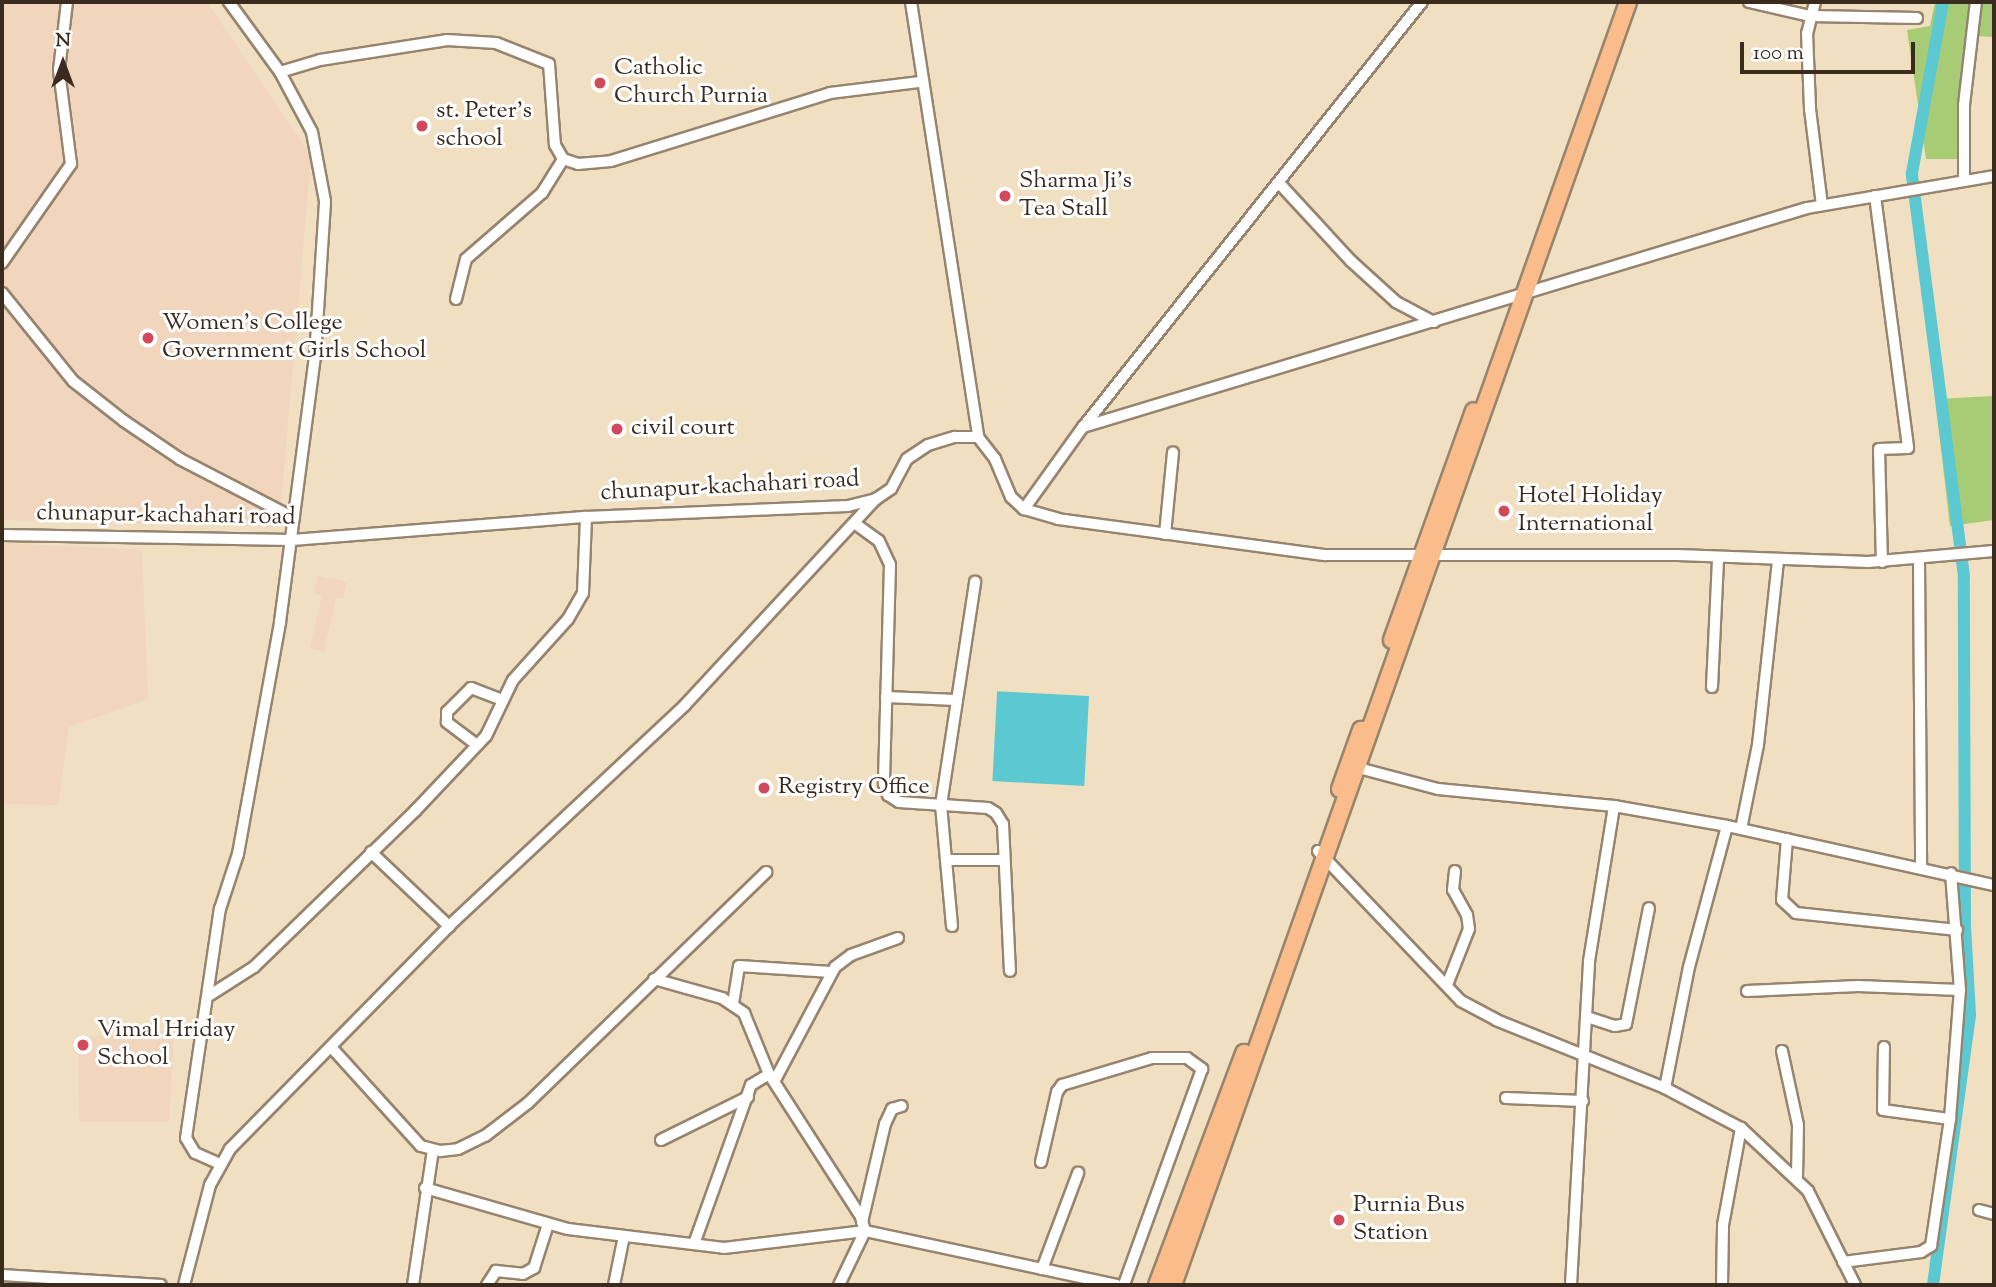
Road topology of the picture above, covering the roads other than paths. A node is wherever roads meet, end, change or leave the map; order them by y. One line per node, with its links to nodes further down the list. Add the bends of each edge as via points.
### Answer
1 (67, 2): 19 (street, via 59,70 71,164)
2 (229, 2): 11 (street)
3 (911, 2): 12 (street)
4 (1422, 2): 16 (street)
5 (1628, 2): 20 (highway)
6 (1749, 2): 9 (street)
7 (1815, 2): 9 (street)
8 (1976, 2): 15 (street, via 1964,105)
9 (1810, 16): 10 (street); 18 (street, via 1810,109)
10 (1916, 18)
11 (280, 72): 13 (street, via 320,60 447,40 495,43 549,64 554,136); 30 (street, via 312,132 324,201 315,358)
12 (920, 82): 13 (street, via 830,93 603,162); 25 (street)
13 (564, 159): 22 (street, via 542,193 466,259)
14 (1994, 176): 15 (street)
15 (1964, 181): 17 (street)
16 (1279, 183): 23 (street, via 1378,286 1396,302); 24 (street)
17 (1875, 196): 18 (street); 40 (street, via 1908,448 1879,449)
18 (1822, 205): 20 (street)
19 (2, 263)
20 (1526, 286): 23 (street); 36 (highway)
21 (2, 293): 30 (street, via 74,381 124,421 180,459)
22 (456, 299)
23 (1434, 322): 24 (street)
24 (1083, 427): 28 (street)
25 (978, 437): 27 (street, chunapur-kachahari road, via 955,437 928,445 907,460 891,489); 28 (street, via 995,459 1011,497)
26 (1173, 452): 32 (street)
27 (876, 499): 29 (street, chunapur-kachahari road, via 848,506); 31 (street)
28 (1024, 509): 32 (street, via 1058,519)
29 (586, 517): 34 (street, chunapur-kachahari road); 44 (street, via 583,593 568,619 525,663)
30 (294, 518): 34 (street)
31 (857, 525): 43 (street, via 879,541 890,565); 63 (street, via 679,711)
32 (1165, 534): 36 (street, via 1325,555)
33 (2, 535): 34 (street, chunapur-kachahari road)
34 (292, 540): 73 (street, via 239,854 220,909)
35 (1994, 551): 38 (street)
36 (1426, 556): 37 (street); 47 (highway)
37 (1718, 558): 39 (street); 42 (street)
38 (1919, 561): 40 (street); 57 (street)
39 (1778, 562): 40 (street); 51 (street, via 1759,745)
40 (1882, 562)
41 (975, 582): 45 (street)
42 (1712, 687)
43 (886, 697): 45 (street); 48 (street, via 884,784 888,795 899,802)
44 (503, 700): 46 (street); 46 (street, via 471,688 447,712 447,722)
45 (957, 700): 48 (street)
46 (477, 745): 53 (street)
47 (1354, 767): 49 (street, via 1438,789); 54 (highway)
48 (941, 805): 55 (street); 56 (street, via 988,808 996,813 1003,824)
49 (1614, 806): 50 (street); 75 (street, via 1589,961)
50 (1727, 826): 51 (street); 81 (street, via 1689,967)
51 (1741, 829): 52 (street)
52 (1787, 839): 57 (street); 65 (street, via 1782,900 1796,913)
53 (371, 852): 63 (street); 73 (street, via 254,967)
54 (1322, 855): 70 (street); 112 (highway); 113 (highway)
55 (946, 860): 56 (street); 64 (street)
56 (1004, 860): 67 (street)
57 (1921, 867): 60 (street)
58 (1455, 871): 70 (street, via 1453,890 1469,929)
59 (766, 872): 69 (street)
60 (1954, 874): 61 (street); 65 (street)
61 (1994, 885)
62 (1649, 908): 75 (street, via 1626,1024 1615,1026)
63 (449, 926): 77 (street)
64 (952, 926)
65 (1957, 930): 71 (street)
66 (898, 938): 68 (street, via 851,955)
67 (1010, 971)
68 (831, 972): 74 (street, via 739,967); 80 (street)
69 (654, 979): 74 (street); 89 (street, via 528,1103 472,1143)
70 (1447, 985): 79 (street, via 1477,1011)
71 (1960, 990): 72 (street, via 1858,986); 86 (street)
72 (1747, 991)
73 (210, 995): 91 (street, via 186,1138 195,1153)
74 (733, 1004): 80 (street, via 744,1013)
75 (1587, 1017): 79 (street)
76 (1884, 1047): 86 (street, via 1883,1110)
77 (332, 1048): 89 (street, via 421,1146); 91 (street)
78 (1782, 1051): 93 (street, via 1798,1125)
79 (1585, 1054): 81 (street); 84 (street)
80 (772, 1077): 82 (street, via 755,1080); 98 (street, via 855,1202)
81 (1665, 1088): 87 (street)
82 (748, 1097): 88 (street); 100 (street)
83 (1506, 1098): 84 (street)
84 (1583, 1101): 114 (street)
85 (902, 1106): 98 (street, via 892,1109 885,1124)
86 (1950, 1119): 101 (street, via 1931,1246 1921,1252)
87 (1741, 1128): 93 (street); 115 (street, via 1723,1225)
88 (661, 1140)
89 (433, 1150): 94 (street)
90 (1041, 1162): 111 (street, via 1062,1085 1152,1058 1187,1058 1202,1069)
91 (219, 1164): 105 (street)
92 (1078, 1173): 102 (street)
93 (1797, 1176): 101 (street)
94 (425, 1188): 97 (street); 106 (street)
95 (1979, 1210): 96 (street)
96 (1994, 1214)
97 (548, 1224): 99 (street); 107 (street, via 534,1268 523,1274 495,1271)
98 (863, 1227): 100 (street, via 747,1248); 102 (street); 109 (street)
99 (624, 1236): 100 (street); 108 (street)
100 (694, 1244)
101 (1843, 1262): 116 (street)
102 (1042, 1269): 110 (street)
103 (2, 1275): 104 (street)
104 (161, 1285)
105 (184, 1285)
106 (413, 1285)
107 (487, 1285)
108 (614, 1285)
109 (839, 1285)
110 (1116, 1285)
111 (1124, 1285)
112 (1157, 1285)
113 (1173, 1285)
114 (1571, 1285)
115 (1722, 1285)
116 (1854, 1285)

